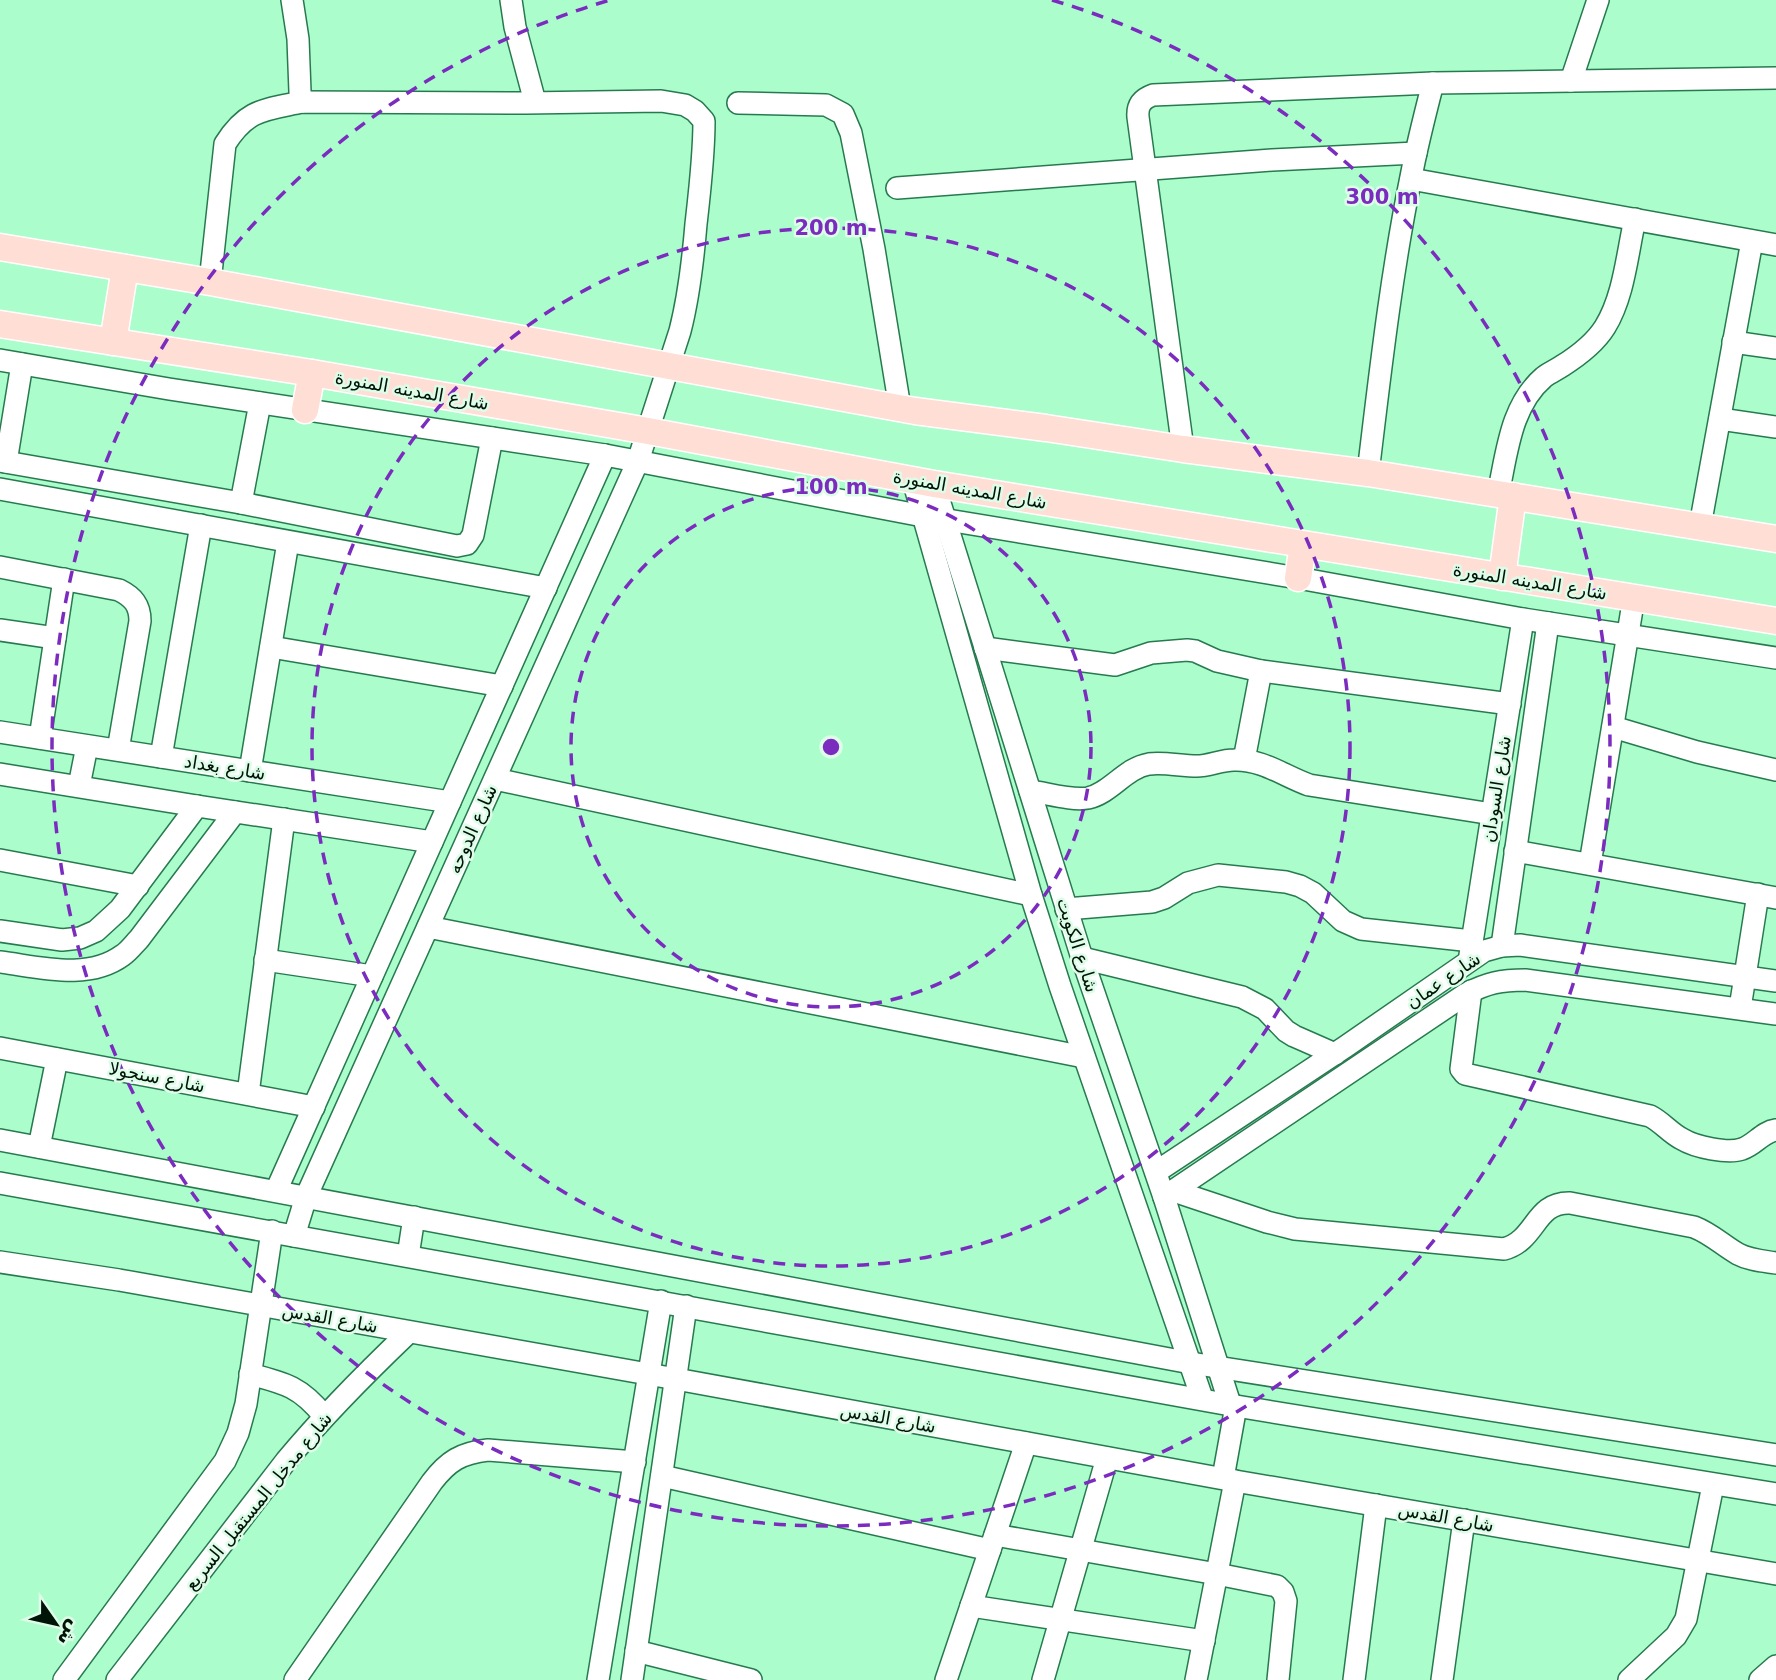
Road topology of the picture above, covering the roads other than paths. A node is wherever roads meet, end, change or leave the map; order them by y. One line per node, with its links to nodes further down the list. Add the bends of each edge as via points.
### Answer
1 (292, 0): 7 (street)
2 (511, 0): 8 (street)
3 (1598, 0): 5 (street)
4 (1776, 78): 5 (street)
5 (1571, 81): 6 (street)
6 (1433, 83): 10 (street); 11 (street, via 1146,97 1137,109)
7 (302, 102): 8 (street); 19 (street, via 248,116 225,144)
8 (535, 102): 26 (street, شارع الدوحه, via 661,102 685,105 704,121 692,268)
9 (738, 103): 29 (street, via 826,105 843,114 851,133 874,249)
10 (1416, 153): 11 (street); 12 (street)
11 (1145, 170): 13 (street); 35 (street)
12 (1411, 178): 14 (street); 39 (street)
13 (897, 188)
14 (1634, 219): 15 (street); 42 (street, via 1615,307 1604,329 1587,348 1546,375 1522,404 1515,421)
15 (1752, 240): 16 (street); 22 (street)
16 (1776, 245)
17 (0, 247): 18 (main road)
18 (125, 268): 19 (main road); 21 (main road)
19 (210, 282): 26 (main road)
20 (0, 324): 21 (main road, شارع المدينه المنورة)
21 (113, 342): 27 (main road, شارع المدينه المنورة)
22 (1733, 342): 23 (street); 31 (street)
23 (1776, 348)
24 (0, 360): 25 (street)
25 (22, 364): 28 (street); 37 (street)
26 (669, 366): 29 (main road); 33 (street, شارع الدوحه)
27 (312, 373): 30 (main road); 33 (main road, شارع المدينه المنورة)
28 (260, 403): 30 (street); 43 (street)
29 (901, 408): 35 (main road)
30 (304, 410): 34 (street)
31 (1720, 419): 32 (street); 47 (street)
32 (1776, 428)
33 (648, 431): 38 (street, شارع الدوحه); 40 (main road, شارع المدينه المنورة)
34 (492, 438): 36 (street); 43 (street, via 473,535 462,546)
35 (1182, 449): 39 (main road)
36 (606, 455): 38 (street); 55 (street, شارع الدوحه)
37 (3, 461): 43 (street)
38 (638, 461): 44 (street); 79 (street, شارع الدوحه)
39 (1368, 473): 42 (main road)
40 (924, 482): 44 (street, شارع الكويت); 45 (street, شارع الكويت); 50 (main road, شارع المدينه المنورة)
41 (0, 489): 46 (street)
42 (1505, 495): 47 (main road); 52 (main road)
43 (241, 503)
44 (923, 516): 45 (street); 93 (street, شارع الكويت)
45 (945, 520): 53 (street); 64 (street, شارع الكويت)
46 (201, 525): 49 (street); 74 (street)
47 (1700, 526): 48 (main road)
48 (1776, 539)
49 (288, 542): 55 (street); 63 (street)
50 (1303, 545): 52 (main road, شارع المدينه المنورة); 53 (main road)
51 (0, 567): 54 (street)
52 (1502, 577): 56 (main road, شارع المدينه المنورة)
53 (1298, 578): 57 (street)
54 (64, 579): 62 (street); 73 (street, via 119,590 136,601 140,611)
55 (546, 588): 67 (street, شارع الدوحه)
56 (1634, 597): 58 (main road, شارع المدينه المنورة); 61 (street)
57 (1523, 618): 59 (street); 68 (street, شارع السودان)
58 (1776, 621)
59 (1548, 622): 61 (street); 88 (street, شارع السودان)
60 (0, 630): 62 (street)
61 (1628, 634): 65 (street); 69 (street)
62 (55, 638): 71 (street)
63 (271, 647): 67 (street); 77 (street)
64 (985, 648): 66 (street, via 1115,665 1158,651 1187,650); 81 (street, شارع الكويت)
65 (1776, 658)
66 (1261, 671): 68 (street); 75 (street)
67 (502, 686): 82 (street, شارع الدوحه)
68 (1510, 704): 85 (street, شارع السودان)
69 (1612, 727): 76 (street); 91 (street)
70 (0, 732): 71 (street, شارع بغداد)
71 (40, 738): 72 (street, شارع بغداد)
72 (87, 746): 73 (street, شارع بغداد); 80 (street)
73 (118, 750): 74 (street, شارع بغداد)
74 (161, 757): 77 (street, شارع بغداد)
75 (1244, 760): 81 (street, via 1203,766 1149,764 1088,798); 85 (street, via 1272,767 1309,785)
76 (1776, 770)
77 (250, 771): 82 (street, شارع بغداد)
78 (0, 774): 80 (street)
79 (495, 779): 90 (street, شارع الدوحه); 93 (street)
80 (79, 786): 83 (street)
81 (1030, 791): 95 (street, شارع الكويت)
82 (450, 802): 87 (street, شارع الدوحه)
83 (197, 806): 84 (street); 92 (street)
84 (235, 812): 86 (street); 104 (street, via 139,939 123,955)
85 (1492, 814): 100 (street, شارع السودان)
86 (284, 819): 87 (street); 101 (street)
87 (429, 848): 90 (street); 105 (street, شارع الدوحه)
88 (1515, 851): 91 (street); 99 (street, شارع السودان)
89 (0, 860): 92 (street)
90 (456, 864): 96 (street, شارع الدوحه)
91 (1590, 864): 94 (street)
92 (138, 886): 98 (street, via 110,919)
93 (1031, 895): 109 (street, شارع الكويت)
94 (1767, 896): 106 (street)
95 (1066, 909): 100 (street, via 1152,902 1188,883 1218,875 1286,882 1313,893 1343,920 1361,929); 103 (street, شارع الكويت)
96 (428, 927): 116 (street); 127 (street, شارع الدوحه)
97 (0, 931): 98 (street, via 62,940)
98 (80, 938): 104 (street)
99 (1502, 946): 100 (street, شارع عمان); 106 (street, شارع عمان)
100 (1470, 951): 108 (street, شارع عمان)
101 (265, 960): 105 (street); 118 (street)
102 (0, 962): 104 (street)
103 (1085, 967): 109 (street); 115 (street, via 1242,997 1265,1009 1286,1031); 123 (street, شارع الكويت)
104 (83, 971)
105 (372, 976): 119 (street, شارع الدوحه)
106 (1745, 976): 107 (street, شارع عمان); 112 (street)
107 (1776, 981)
108 (1433, 985): 111 (street); 115 (street, شارع عمان)
109 (1060, 986): 116 (street, شارع الكويت)
110 (1471, 991): 111 (street, شارع عمان); 112 (street, شارع عمان, via 1505,980 1525,980); 120 (street, via 1461,1069 1465,1074 1650,1116 1682,1139 1724,1151 1744,1149)
111 (1449, 1005): 126 (street, شارع عمان)
112 (1740, 1008): 113 (street, شارع عمان)
113 (1776, 1014)
114 (0, 1048): 117 (street, شارع سنجولا)
115 (1335, 1054): 123 (street, شارع عمان)
116 (1084, 1056): 138 (street, شارع الكويت)
117 (57, 1059): 118 (street, شارع سنجولا); 122 (street)
118 (248, 1094): 119 (street, شارع سنجولا)
119 (314, 1107): 125 (street, شارع الدوحه)
120 (1776, 1130)
121 (0, 1140): 122 (street)
122 (39, 1147): 125 (street)
123 (1156, 1172): 126 (street, شارع الكويت)
124 (0, 1183): 129 (street)
125 (276, 1191): 127 (street)
126 (1169, 1194): 133 (street, via 1294,1229 1504,1249 1524,1238 1549,1207 1570,1203 1694,1227 1749,1259); 139 (street, شارع الكويت)
127 (306, 1196): 128 (street); 130 (street, شارع الدوحه)
128 (414, 1217): 131 (street); 138 (street)
129 (272, 1231): 130 (street); 135 (street)
130 (294, 1236): 131 (street)
131 (408, 1256): 134 (street)
132 (0, 1262): 135 (street, شارع القدس)
133 (1776, 1262)
134 (660, 1301): 136 (street); 141 (street)
135 (260, 1305): 137 (street, شارع القدس); 140 (street)
136 (686, 1306): 142 (street); 143 (street)
137 (409, 1332): 141 (street, شارع القدس); 146 (street, شارع مدخل المستقبل السريع)
138 (1191, 1363): 139 (street); 143 (street, شارع الكويت)
139 (1218, 1367): 144 (street, شارع الكويت); 145 (street)
140 (250, 1374): 146 (street, via 288,1384); 168 (street, via 238,1433 225,1461)
141 (649, 1374): 142 (street, شارع القدس); 151 (street)
142 (676, 1379): 147 (street, شارع القدس); 152 (street)
143 (1202, 1398): 144 (street)
144 (1233, 1405): 148 (street); 153 (street)
145 (1482, 1409): 148 (street); 149 (street)
146 (324, 1416): 169 (street, شارع مدخل المستقبل السريع)
147 (1026, 1443): 150 (street, شارع القدس); 158 (street)
148 (1477, 1444): 154 (street)
149 (1776, 1454)
150 (1107, 1458): 153 (street, شارع القدس); 159 (street)
151 (635, 1462): 170 (street, via 488,1450 455,1458 432,1482); 171 (street)
152 (662, 1476): 158 (street); 166 (street)
153 (1229, 1480): 156 (street, شارع القدس); 161 (street)
154 (1713, 1485): 155 (street); 160 (street)
155 (1776, 1494)
156 (1376, 1505): 157 (street, شارع القدس); 178 (street)
157 (1464, 1520): 160 (street, شارع القدس); 179 (street)
158 (992, 1543): 159 (street); 163 (street)
159 (1081, 1550): 161 (street); 164 (street)
160 (1699, 1560): 162 (street, شارع القدس); 180 (street, via 1682,1628)
161 (1217, 1574): 165 (street); 177 (street, via 1269,1583 1283,1592 1286,1601)
162 (1776, 1574)
163 (971, 1606): 164 (street); 174 (street)
164 (1061, 1619): 165 (street); 175 (street)
165 (1204, 1641): 176 (street)
166 (636, 1651): 172 (street); 173 (street)
167 (1776, 1665): 181 (street)
168 (64, 1680)
169 (117, 1680)
170 (295, 1680)
171 (598, 1680)
172 (632, 1680)
173 (751, 1680)
174 (946, 1680)
175 (1043, 1680)
176 (1196, 1680)
177 (1278, 1680)
178 (1354, 1680)
179 (1442, 1680)
180 (1629, 1680)
181 (1760, 1680)

